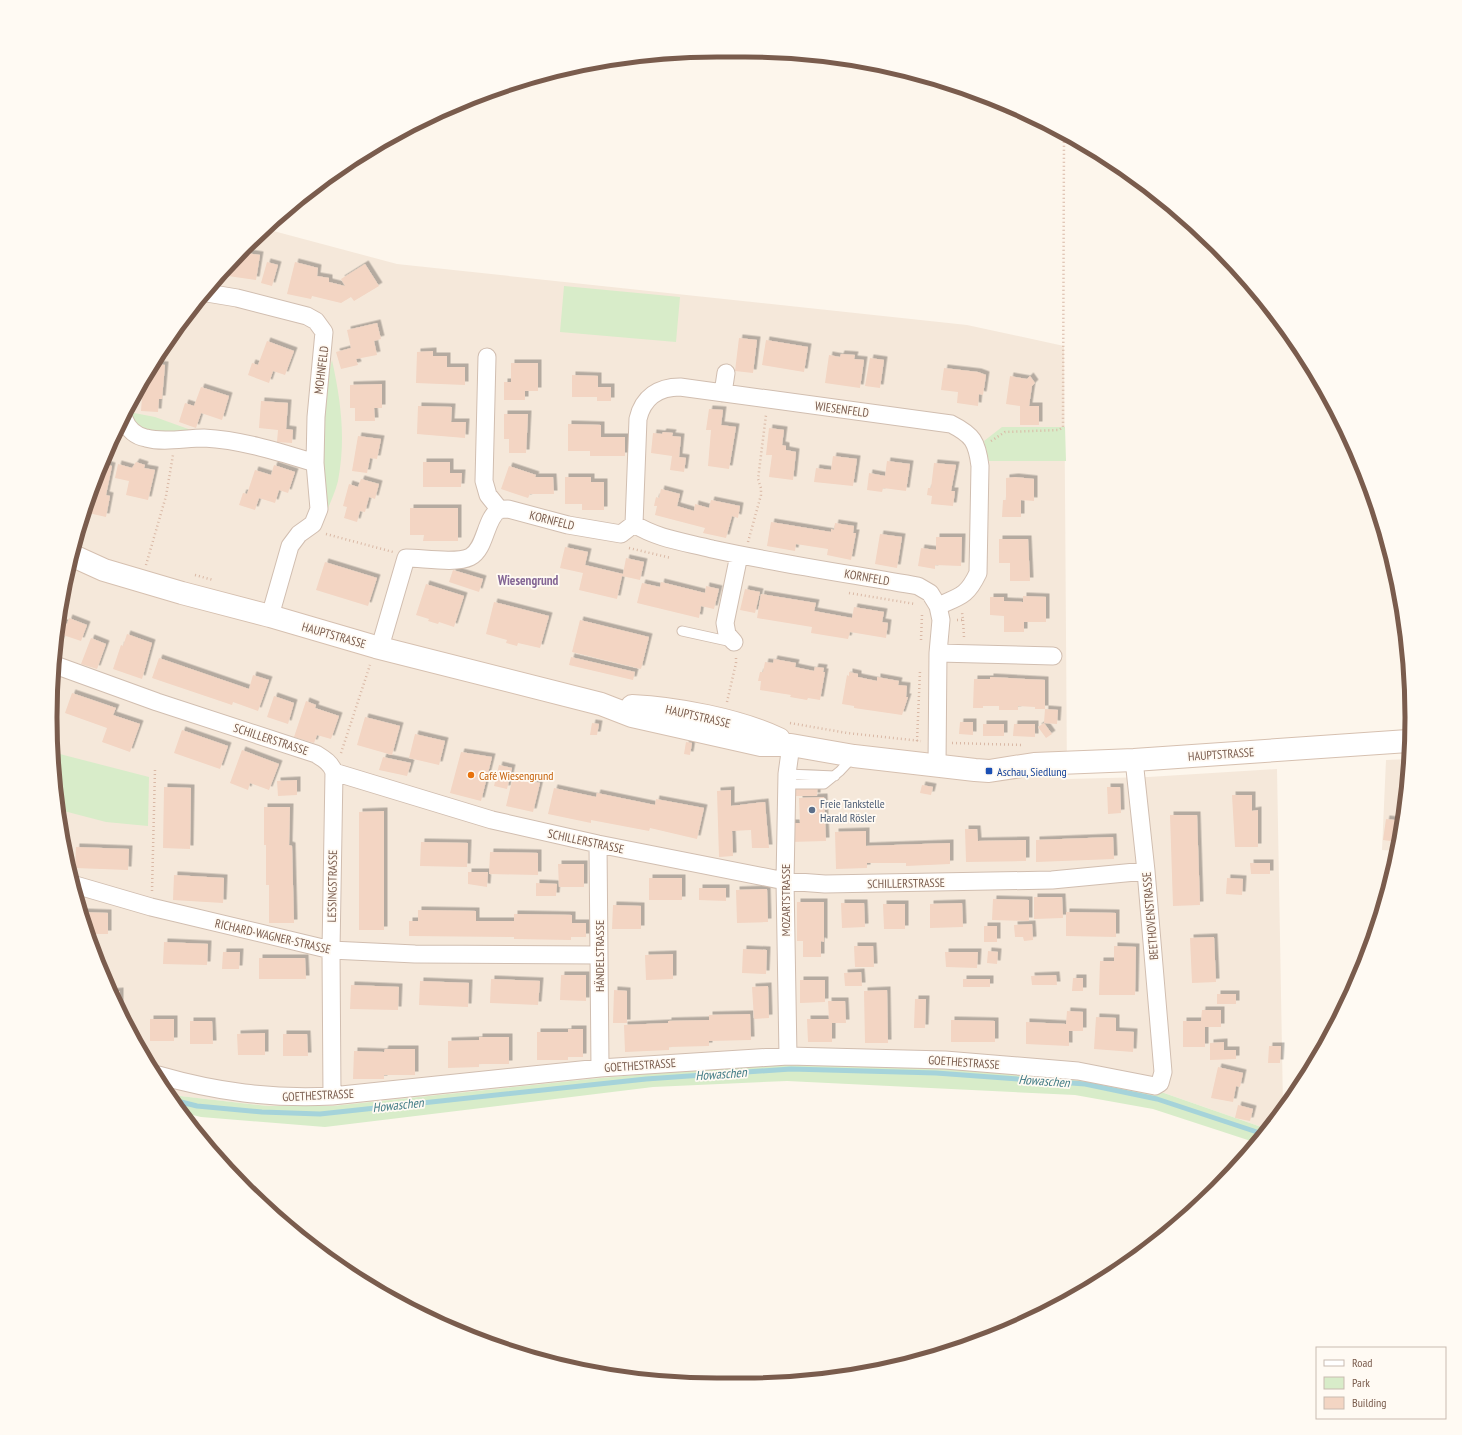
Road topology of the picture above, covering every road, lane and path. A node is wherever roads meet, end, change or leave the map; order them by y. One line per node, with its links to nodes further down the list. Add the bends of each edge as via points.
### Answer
1 (1064, 139): 9 (path, via 1062,427 1059,430 1005,432 984,448)
2 (211, 294): 10 (street, MOHNFELD, via 307,316 321,326 325,340 316,417)
3 (487, 357): 11 (street, via 484,481 488,495)
4 (726, 372): 5 (street)
5 (723, 393): 6 (street, WIESENFELD); 12 (street, WIESENFELD, via 670,387 660,389 640,409 636,430)
6 (768, 399): 9 (street, WIESENFELD, via 951,424 973,439); 14 (path, via 758,479 761,495)
7 (126, 423): 8 (street, via 132,432 145,438)
8 (175, 439): 10 (street, via 205,438 257,446); 18 (path, via 166,496)
9 (978, 449): 23 (street, via 978,573 965,595)
10 (315, 463): 13 (street, MOHNFELD, via 319,509 313,524)
11 (500, 510): 12 (street, KORNFELD, via 508,509 568,525 622,534); 16 (street, via 494,516 477,552 470,557 461,560)
12 (634, 524): 14 (street, KORNFELD, via 663,538)
13 (308, 528): 16 (path); 24 (street, MOHNFELD, via 299,534 290,546)
14 (742, 555): 23 (street, KORNFELD, via 918,586 930,593); 27 (street, via 725,623 727,634)
15 (77, 558): 24 (main road, HAUPTSTRASSE, via 129,578)
16 (406, 558): 28 (street)
17 (139, 563): 18 (path)
18 (146, 565): 19 (path)
19 (153, 566)
20 (188, 574): 21 (path)
21 (216, 581)
22 (962, 607): 23 (path, via 963,620)
23 (940, 613): 25 (path); 29 (street)
24 (270, 616): 28 (main road, HAUPTSTRASSE)
25 (922, 618)
26 (682, 631): 27 (lane)
27 (734, 642): 32 (path, via 736,662 726,706)
28 (378, 647): 36 (main road, HAUPTSTRASSE, via 730,740 761,746); 42 (path, via 339,761)
29 (938, 653): 30 (street); 34 (street)
30 (1053, 656)
31 (59, 666): 42 (street, SCHILLERSTRASSE, via 157,702 316,754)
32 (722, 705)
33 (784, 721): 34 (path, via 847,733)
34 (938, 742): 37 (path); 40 (street)
35 (1404, 742): 39 (main road, HAUPTSTRASSE)
36 (791, 745): 38 (main road, HAUPTSTRASSE); 43 (street, MOZARTSTRASSE)
37 (1031, 755): 39 (main road, HAUPTSTRASSE); 40 (main road, HAUPTSTRASSE, via 975,757 950,760)
38 (854, 756): 40 (main road, HAUPTSTRASSE); 43 (lane, via 824,784 794,784)
39 (1134, 760): 45 (street, BEETHOVENSTRASSE)
40 (937, 765)
41 (155, 769): 48 (path)
42 (333, 769): 44 (street, SCHILLERSTRASSE, via 492,820); 49 (street, LESSINGSTRASSE)
43 (787, 774): 46 (street, MOZARTSTRASSE)
44 (598, 844): 46 (street, SCHILLERSTRASSE); 50 (street, HÄNDELSTRASSE)
45 (1146, 871): 46 (street, SCHILLERSTRASSE, via 1045,880 825,884); 53 (street, BEETHOVENSTRASSE)
46 (785, 881): 51 (street, MOZARTSTRASSE)
47 (80, 886): 48 (street, RICHARD-WAGNER-STRASSE)
48 (151, 907): 49 (street, RICHARD-WAGNER-STRASSE)
49 (331, 950): 50 (street, RICHARD-WAGNER-STRASSE, via 415,954); 55 (street, LESSINGSTRASSE)
50 (599, 955): 52 (street, HÄNDELSTRASSE)
51 (788, 1056): 52 (street, GOETHESTRASSE); 53 (street, GOETHESTRASSE, via 945,1060 1078,1071 1155,1086 1160,1083)
52 (600, 1068): 55 (street, GOETHESTRASSE)
53 (1163, 1072)
54 (163, 1076): 55 (street, GOETHESTRASSE, via 211,1088 282,1098)
55 (332, 1096)

